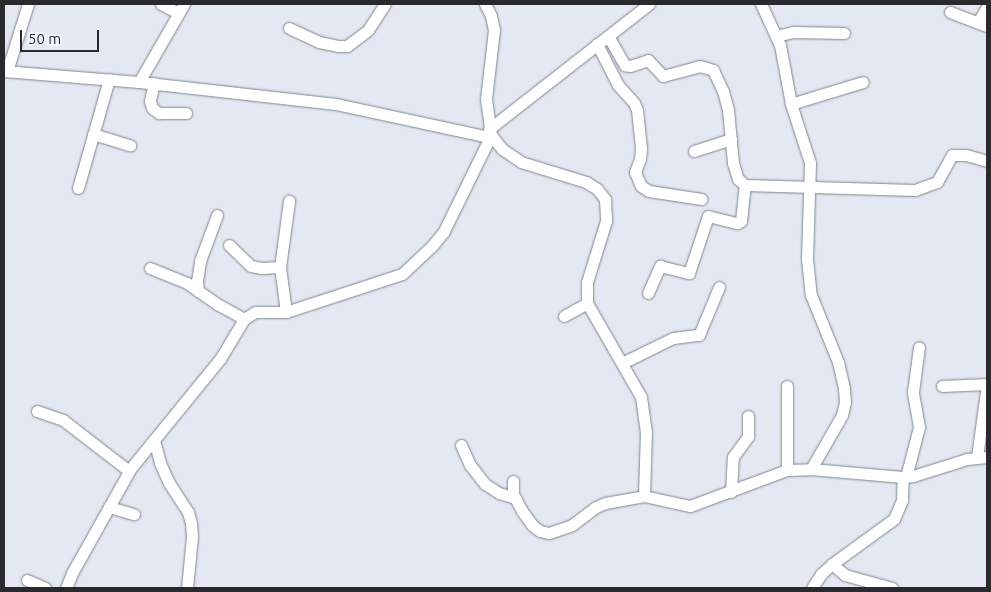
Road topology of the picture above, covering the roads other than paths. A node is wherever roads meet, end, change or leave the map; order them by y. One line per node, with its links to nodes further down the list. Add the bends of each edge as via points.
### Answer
1 (28, 4): 16 (street)
2 (161, 4): 7 (street)
3 (385, 4): 11 (street, via 368,30 347,46 319,42)
4 (485, 4): 24 (street, via 492,16 494,30 486,88)
5 (648, 4): 13 (street)
6 (761, 4): 14 (street)
7 (181, 8): 18 (street)
8 (987, 8): 10 (street)
9 (950, 12): 10 (street)
10 (983, 24)
11 (289, 28)
12 (844, 33): 14 (street, via 793,32)
13 (608, 36): 15 (street); 25 (street, via 625,65 648,60 664,76 700,66 713,70 728,110)
14 (776, 36): 21 (street)
15 (597, 44): 24 (street); 32 (street, via 618,85 634,103 641,148 635,172 641,186 648,191)
16 (5, 71): 17 (street)
17 (109, 79): 18 (street); 23 (street)
18 (139, 82): 20 (street)
19 (864, 82): 21 (street)
20 (154, 83): 22 (street, via 150,101 155,111); 24 (street, via 362,108)
21 (791, 104): 30 (street, via 810,163)
22 (186, 113)
23 (93, 134): 26 (street); 31 (street)
24 (491, 135): 41 (street, via 502,149 521,162 586,182 605,199 606,222 587,282); 42 (street, via 444,231 402,274)
25 (731, 139): 27 (street); 29 (street, via 733,162 738,178)
26 (130, 146)
27 (694, 151)
28 (987, 162): 30 (street, via 966,155 952,155 936,182 915,190)
29 (745, 185): 30 (street); 40 (street, via 741,221 737,223 708,216 689,273 660,266)
30 (810, 187): 55 (street, via 807,259 811,295 838,362 845,402 834,432)
31 (78, 188)
32 (701, 199)
33 (289, 201): 36 (street)
34 (217, 215): 39 (street, via 200,261)
35 (229, 245): 36 (street, via 251,266)
36 (280, 267): 42 (street)
37 (150, 268): 39 (street, via 179,278)
38 (719, 287): 46 (street, via 699,335 673,338)
39 (198, 290): 44 (street)
40 (648, 293)
41 (586, 303): 43 (street); 46 (street)
42 (286, 312): 44 (street, via 255,312)
43 (564, 316)
44 (244, 319): 52 (street, via 220,359)
45 (919, 347): 58 (street, via 913,392 919,427)
46 (622, 364): 61 (street, via 641,397 645,416)
47 (987, 384): 49 (street); 54 (street)
48 (787, 386): 56 (street)
49 (942, 386)
50 (37, 411): 57 (street, via 63,420)
51 (748, 416): 60 (street, via 748,436 733,457)
52 (154, 440): 57 (street); 69 (street, via 160,463 191,523)
53 (461, 445): 62 (street, via 470,465 485,484)
54 (982, 457): 58 (street)
55 (811, 469): 56 (street); 58 (street)
56 (787, 470): 60 (street)
57 (129, 471): 63 (street)
58 (904, 477): 65 (street, via 902,500 894,518)
59 (513, 481): 62 (street)
60 (731, 492): 61 (street, via 690,506)
61 (644, 496): 62 (street, via 605,503 566,528 550,533 532,525)
62 (515, 498)
63 (109, 507): 64 (street); 68 (street)
64 (134, 514)
65 (832, 564): 70 (street); 71 (street, via 845,575)
66 (27, 580): 67 (street)
67 (45, 588)
68 (66, 588)
69 (187, 588)
70 (812, 588)
71 (892, 588)

